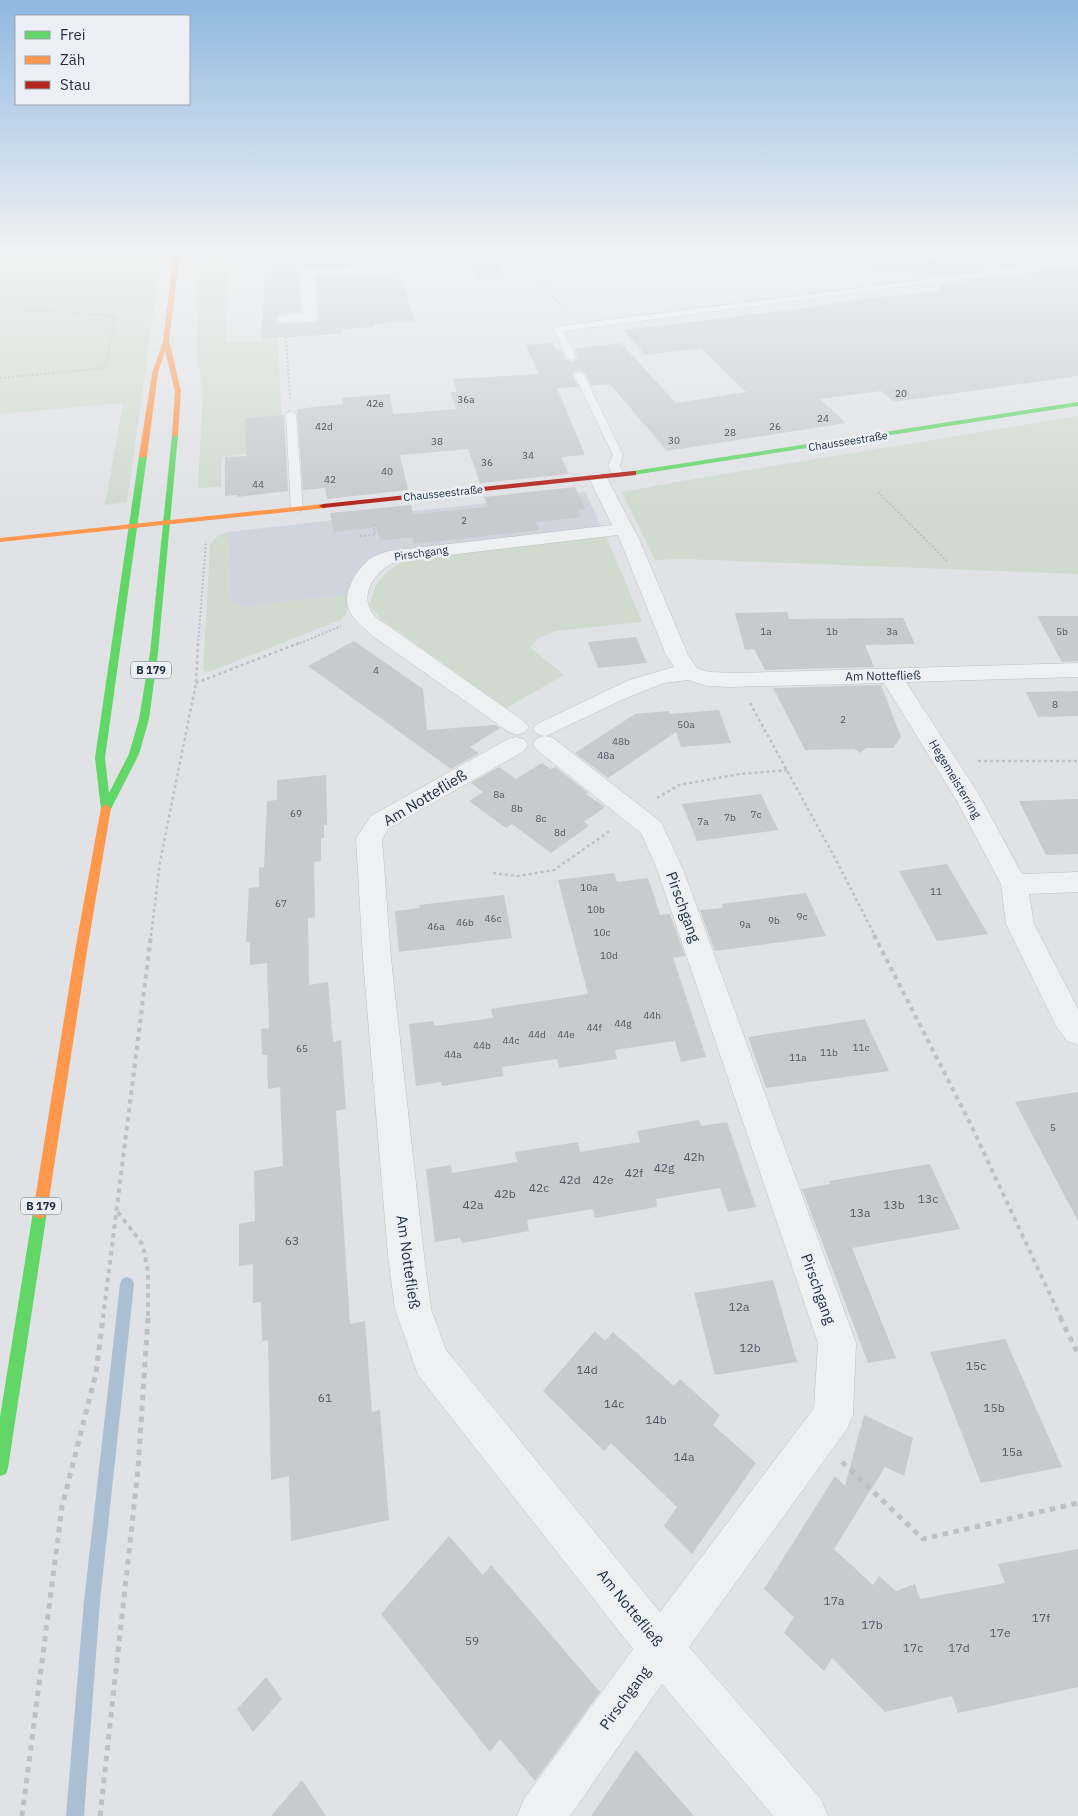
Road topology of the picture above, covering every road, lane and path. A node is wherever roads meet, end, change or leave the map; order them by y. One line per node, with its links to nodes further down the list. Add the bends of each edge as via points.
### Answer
1 (111, 336): 8 (path, via 105,368)
2 (167, 336): 5 (main road, B 179)
3 (286, 336): 10 (path)
4 (561, 336): 6 (lane)
5 (166, 341): 16 (main road, B 179, via 178,391); 17 (main road, B 179, via 155,373)
6 (571, 357)
7 (579, 375): 11 (lane, via 618,455 614,466)
8 (0, 378)
9 (1078, 404): 11 (main road, Chausseestraße)
10 (291, 414): 14 (lane)
11 (618, 475): 12 (main road, Chausseestraße)
12 (598, 478): 14 (main road, Chausseestraße); 18 (street)
13 (878, 492): 22 (path)
14 (297, 509): 16 (main road, Chausseestraße)
15 (372, 519): 20 (path, via 375,534)
16 (167, 522): 17 (main road, Chausseestraße); 32 (main road, B 179, via 144,719 134,754)
17 (133, 526): 21 (main road, Chausseestraße); 32 (main road, B 179, via 100,758)
18 (624, 529): 23 (street, Pirschgang, via 396,555 378,562 369,572 358,598 358,606); 25 (street, via 677,655)
19 (207, 533): 28 (path)
20 (360, 536)
21 (0, 540)
22 (947, 561)
23 (364, 616): 28 (path); 29 (street, Pirschgang)
24 (1078, 670): 26 (street, Am Nottefließ)
25 (689, 673): 27 (street, Am Nottefließ, via 707,679); 29 (street, Am Nottefließ, via 654,679)
26 (891, 676): 27 (street, Am Nottefließ); 30 (street, Hegemeisterring)
27 (738, 680): 37 (path, via 836,860 961,1106)
28 (196, 683): 36 (path, via 160,862)
29 (531, 736): 38 (street, Pirschgang, via 652,828 670,869 837,1343 833,1415); 41 (street, Am Nottefließ, via 380,822 369,838 377,959 406,1256 414,1309 431,1362)
30 (945, 761): 31 (path); 34 (street, Hegemeisterring)
31 (1078, 761)
32 (106, 809): 39 (main road, B 179)
33 (1078, 882): 34 (street)
34 (1014, 884): 35 (street, Hegemeisterring, via 1020,924 1067,1017)
35 (1078, 1032)
36 (118, 1211): 42 (path, via 96,1373 62,1507); 43 (path, via 143,1245 148,1273 148,1324 138,1470)
37 (1078, 1354)
38 (816, 1437): 40 (path, via 923,1539); 41 (street, Pirschgang)
39 (0, 1468)
40 (1078, 1503)
41 (661, 1648): 44 (street, Pirschgang); 45 (street, Am Nottefließ)
42 (22, 1816)
43 (100, 1816)
44 (540, 1816)
45 (804, 1816)

